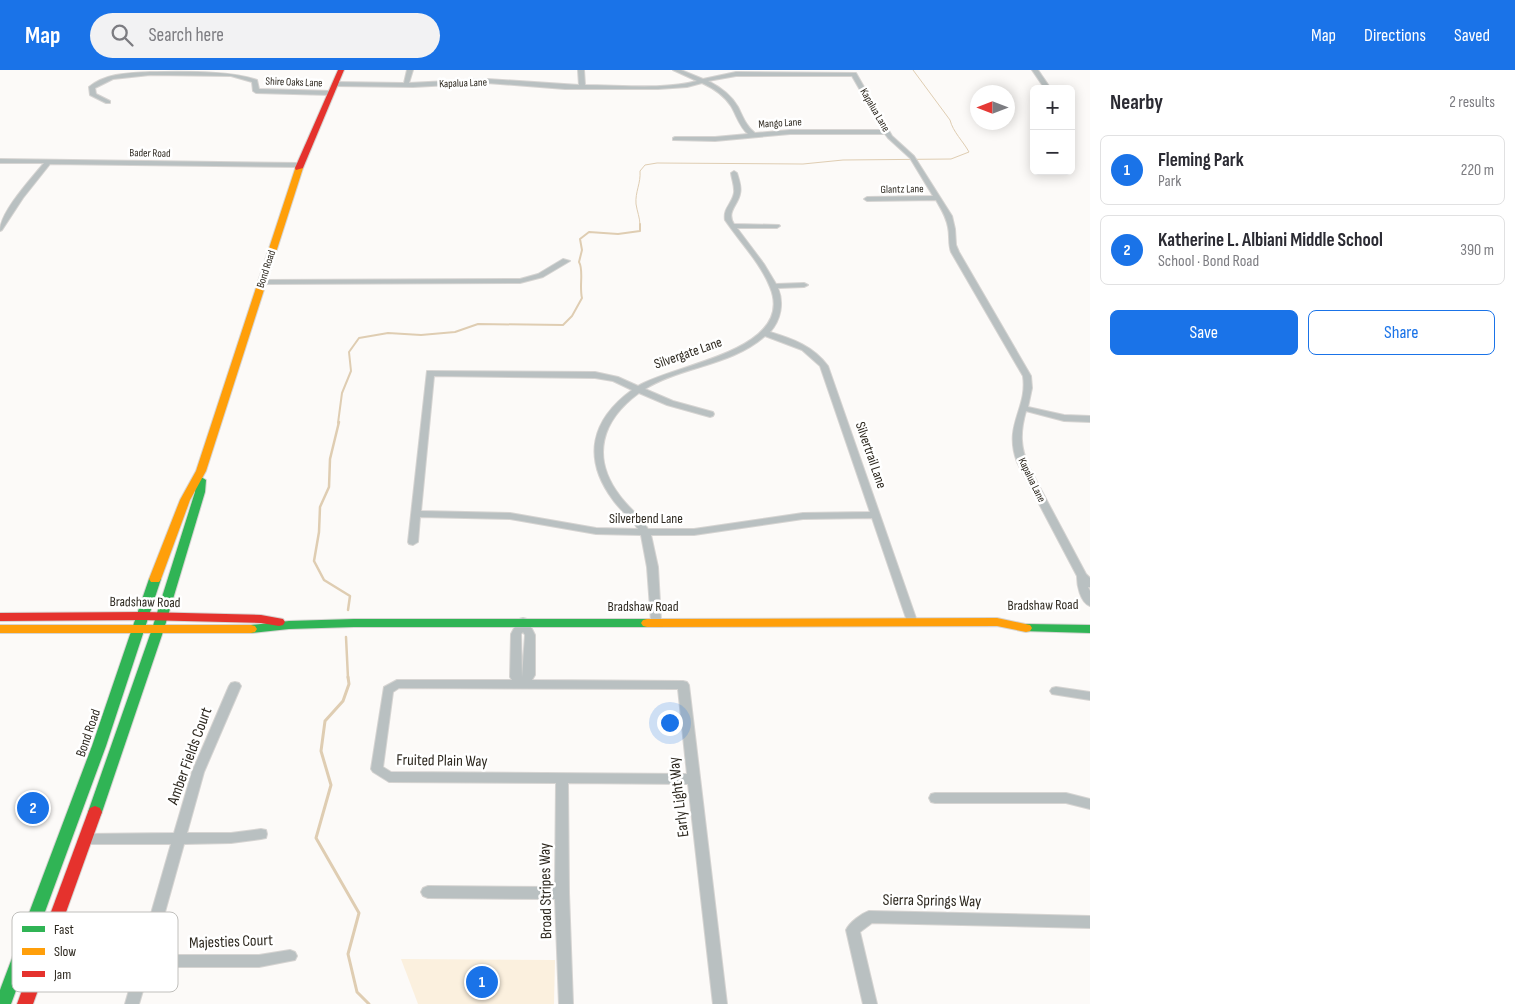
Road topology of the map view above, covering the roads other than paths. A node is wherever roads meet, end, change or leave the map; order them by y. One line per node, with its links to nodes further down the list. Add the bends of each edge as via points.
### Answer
1 (342, 70): 11 (main road, Bond Road)
2 (410, 70): 8 (street)
3 (581, 70): 10 (street)
4 (676, 70): 7 (street)
5 (1035, 70): 9 (street)
6 (777, 72): 7 (street, Kapalua Lane, via 726,75); 13 (street, Kapalua Lane, via 854,74)
7 (702, 81): 10 (street, Kapalua Lane, via 668,87); 14 (street, via 728,98 742,124)
8 (406, 85): 10 (street, Kapalua Lane, via 487,82); 11 (street, Kapalua Lane, via 369,85)
9 (1045, 85)
10 (582, 87)
11 (332, 92): 12 (street, Shire Oaks Lane, via 282,96 256,91 255,81 237,74 136,72 105,79 92,87 93,95); 18 (main road, Bond Road)
12 (108, 102)
13 (887, 132): 14 (street, Mango Lane); 20 (street, Kapalua Lane, via 914,160)
14 (753, 135): 15 (street, Mango Lane)
15 (675, 139)
16 (0, 161): 17 (street, Bader Road)
17 (48, 162): 18 (street, Bader Road); 24 (street)
18 (300, 165): 26 (main road, Bond Road)
19 (734, 173): 22 (street, via 737,194 727,211)
20 (937, 198): 21 (street, Glantz Lane); 31 (street, Kapalua Lane, via 952,222 955,252 1027,376 1028,392)
21 (867, 199)
22 (732, 226): 23 (street); 28 (street, Silvergate Lane)
23 (777, 226)
24 (0, 229)
25 (566, 261): 26 (street, via 534,280 520,281)
26 (262, 282): 34 (main road, Bond Road)
27 (804, 285): 28 (street)
28 (774, 286): 29 (street, Silvergate Lane, via 777,311)
29 (764, 333): 30 (street, Silvergate Lane, via 733,354 664,376); 37 (street, Silvertrail Lane, via 806,348 824,366)
30 (639, 388): 32 (street, via 670,403); 36 (street, via 616,379 585,374 430,374); 38 (street, Silvergate Lane, via 622,401 603,428 599,462 608,485)
31 (1023, 408): 33 (street, via 1064,418); 41 (street, Kapalua Lane, via 1016,438 1019,454)
32 (710, 414)
33 (1090, 419)
34 (201, 472): 35 (main road, Bond Road); 40 (main road, Bond Road, via 200,492)
35 (181, 510): 40 (main road, via 187,516 180,538); 43 (main road, Bond Road)
36 (416, 514): 38 (street, Silverbend Lane, via 510,516 596,531); 39 (street)
37 (876, 515): 38 (street, Silverbend Lane, via 796,516 707,530); 48 (street, Silvertrail Lane)
38 (645, 532): 47 (street, Silvergate Lane, via 650,547)
39 (413, 542)
40 (181, 554): 45 (main road, Bond Road)
41 (1086, 580): 42 (street, Kapalua Lane, via 1082,585)
42 (1090, 602)
43 (143, 616): 44 (main road, Bradshaw Road); 45 (main road, Bradshaw Road); 53 (main road, Bond Road)
44 (0, 617)
45 (162, 617): 51 (main road, Bradshaw Road, via 261,619); 54 (main road, Bond Road)
46 (1090, 620): 50 (main road, Bradshaw Road, via 1010,619)
47 (656, 621): 48 (main road, Bradshaw Road); 49 (main road, Bradshaw Road)
48 (912, 621): 50 (main road, Bradshaw Road)
49 (523, 622): 51 (main road, Bradshaw Road); 56 (street, via 516,634 516,677)
50 (997, 622): 55 (main road, Bradshaw Road, via 1023,628)
51 (289, 624): 54 (main road, Bradshaw Road, via 258,629)
52 (0, 629): 53 (main road, Bradshaw Road)
53 (138, 629): 54 (main road, Bradshaw Road); 69 (main road, Bond Road, via 87,782)
54 (158, 629): 66 (main road, Bond Road)
55 (1090, 629)
56 (523, 685): 60 (street, Fruited Plain Way, via 397,684 388,690 377,769 389,777); 61 (street, Early Light Way, via 683,685)
57 (234, 686): 65 (street, Amber Fields Court, via 198,772)
58 (1056, 691): 59 (street)
59 (1090, 696)
60 (562, 778): 61 (street, Fruited Plain Way); 68 (street, Broad Stripes Way)
61 (694, 779): 80 (street, Early Light Way)
62 (935, 798): 63 (street, via 1066,798)
63 (1090, 804)
64 (261, 834): 65 (street, via 231,838)
65 (179, 838): 66 (street); 71 (street, Amber Fields Court)
66 (86, 839): 70 (main road, Bond Road)
67 (428, 892): 68 (street)
68 (562, 893): 79 (street, Broad Stripes Way)
69 (38, 912)
70 (59, 912)
71 (158, 912)
72 (1090, 922): 81 (street, Sierra Springs Way, via 869,917 853,930)
73 (290, 956): 74 (street, Majesties Court, via 259,961)
74 (178, 961)
75 (12, 980): 77 (main road, Bond Road)
76 (29, 992): 78 (main road, Bond Road)
77 (3, 1004)
78 (25, 1004)
79 (566, 1004)
80 (720, 1004)
81 (870, 1004)

